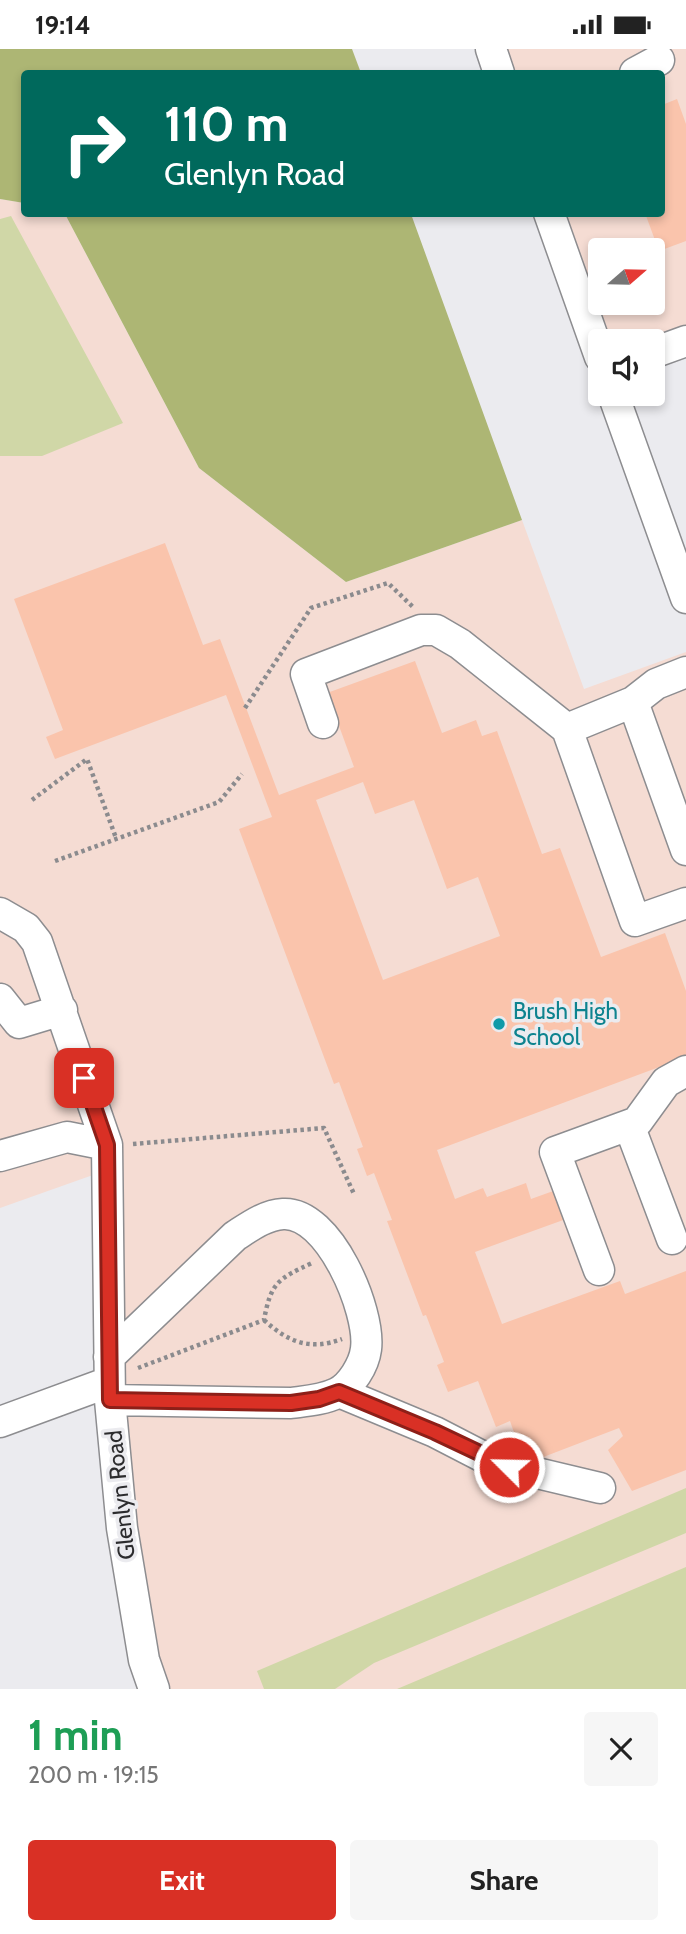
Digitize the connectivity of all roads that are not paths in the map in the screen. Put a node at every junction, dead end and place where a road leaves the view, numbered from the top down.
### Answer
1 (491, 49) edge
2 (498, 70) edge
3 (550, 217) edge
4 (590, 329) edge
5 (686, 341) edge
6 (665, 349) edge
7 (617, 406) edge
8 (686, 599) edge
9 (686, 672) edge
10 (633, 702) junction
11 (323, 723) dead end
12 (567, 729) junction
13 (686, 849) edge
14 (686, 903) edge
15 (0, 913) edge
16 (0, 999) edge
17 (62, 1010) junction
18 (686, 1071) edge
19 (629, 1125) junction
20 (107, 1145) junction
21 (0, 1156) edge
22 (672, 1239) dead end
23 (599, 1270) dead end
24 (109, 1380) junction
25 (339, 1392) junction
26 (0, 1422) edge
27 (600, 1488) dead end
28 (154, 1689) edge

1 - 2 street
3 - 4 street
5 - 6 street
7 - 8 street
9 - 10 street
10 - 12 street
10 - 13 street
11 - 12 street
12 - 14 street
15 - 17 street, Glenlyn Road
16 - 17 street
17 - 20 street, Glenlyn Road
18 - 19 street
19 - 22 street
19 - 23 street
20 - 21 street
20 - 24 street, Glenlyn Road
24 - 25 street
24 - 25 street
24 - 26 street
24 - 28 street, Glenlyn Road
25 - 27 street

